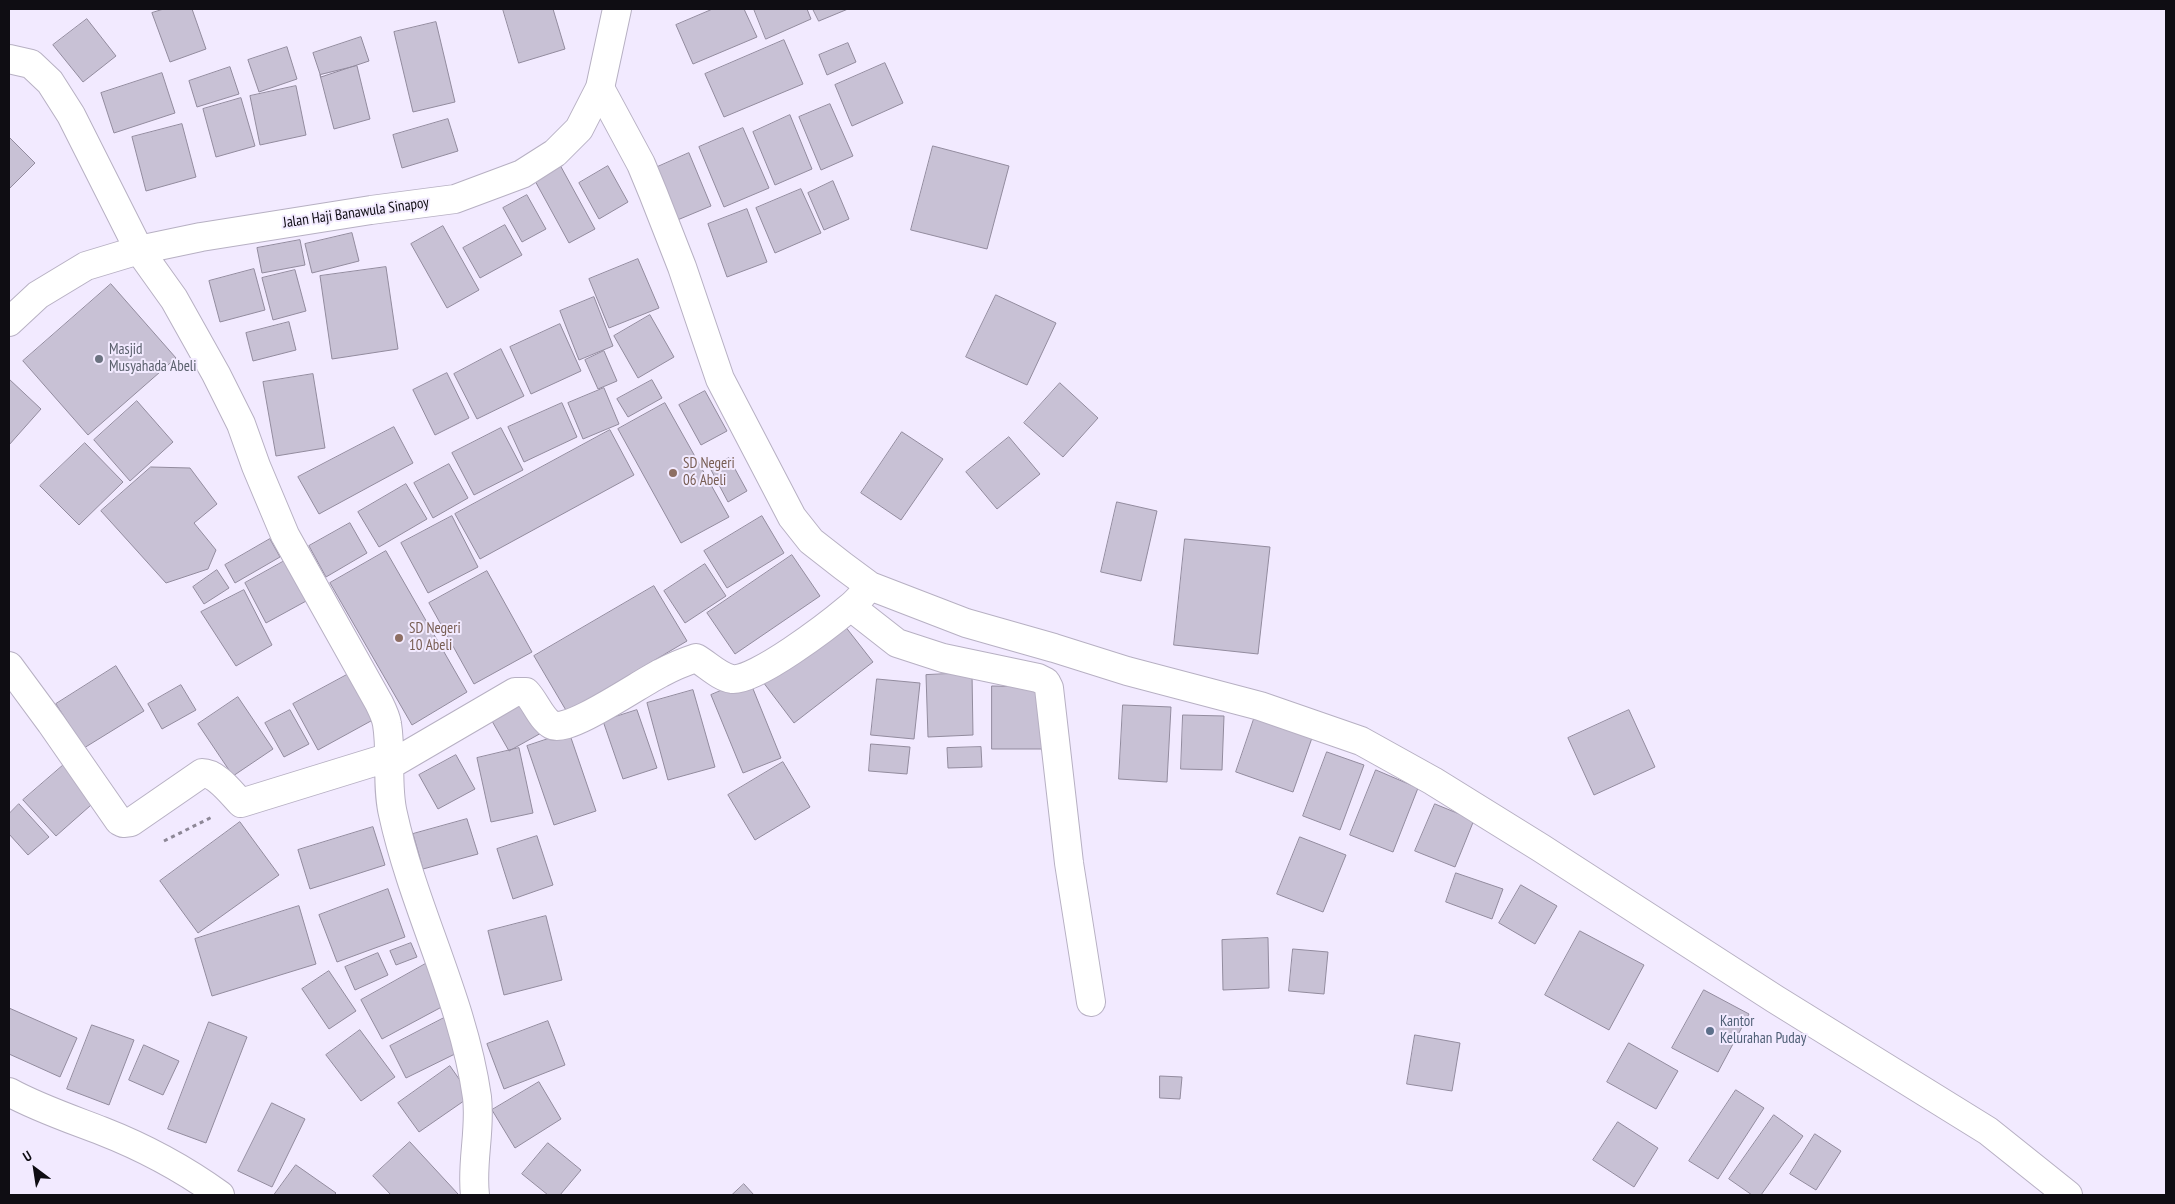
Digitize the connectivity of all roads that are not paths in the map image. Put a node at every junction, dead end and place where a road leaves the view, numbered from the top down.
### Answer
1 (617, 9) edge
2 (9, 59) edge
3 (600, 88) junction
4 (139, 250) junction
5 (9, 322) edge
6 (870, 586) junction
7 (851, 607) junction
8 (9, 666) edge
9 (390, 761) junction
10 (1091, 1002) dead end
11 (9, 1092) edge
12 (220, 1195) edge
13 (475, 1195) edge
14 (2068, 1195) edge

1 - 3 main road, Jalan Haji Banawula Sinapoy
2 - 4 main road
3 - 4 main road, Jalan Haji Banawula Sinapoy
3 - 6 main road
4 - 5 main road, Jalan Haji Banawula Sinapoy
4 - 9 main road
6 - 7 main road
6 - 14 main road
7 - 9 main road
7 - 10 main road
8 - 9 main road
9 - 13 main road
11 - 12 main road

